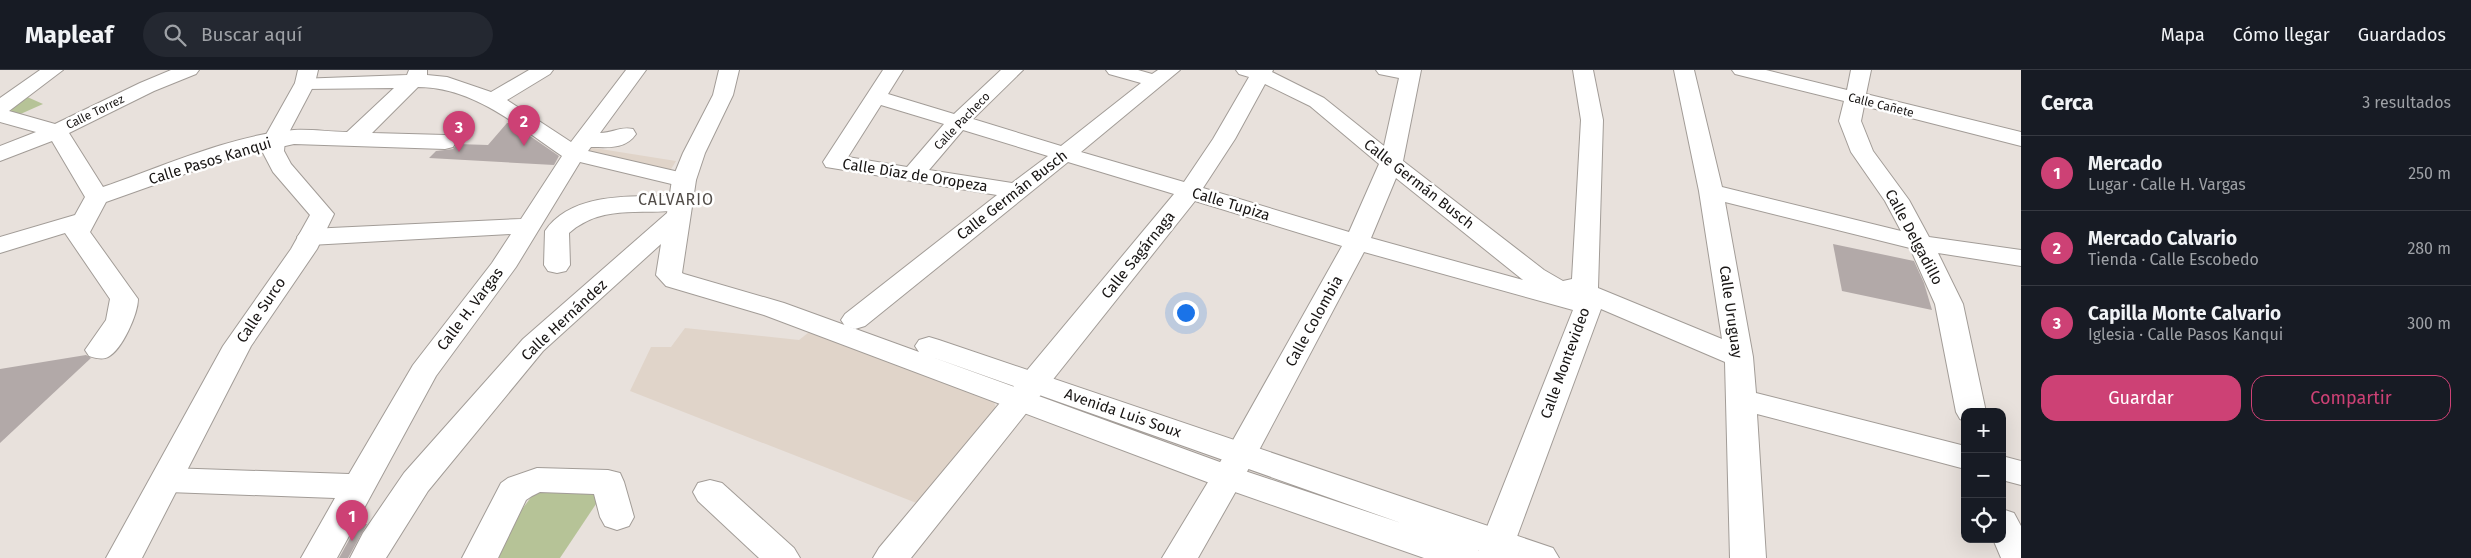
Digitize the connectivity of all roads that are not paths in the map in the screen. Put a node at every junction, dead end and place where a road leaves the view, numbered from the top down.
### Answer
1 (53, 70) edge
2 (189, 70) edge
3 (543, 70) edge
4 (729, 70) edge
5 (893, 70) edge
6 (1013, 70) edge
7 (1116, 70) edge
8 (1583, 70) edge
9 (1684, 70) edge
10 (1742, 70) edge
11 (1861, 70) edge
12 (1402, 71) edge
13 (1257, 72) edge
14 (639, 73) edge
15 (417, 75) edge
16 (1163, 76) edge
17 (307, 77) edge
18 (876, 97) junction
19 (1855, 98) junction
20 (493, 100) junction
21 (0, 108) edge
22 (0, 115) edge
23 (960, 121) junction
24 (57, 131) junction
25 (624, 134) dead end
26 (353, 138) junction
27 (2021, 139) edge
28 (274, 140) junction
29 (445, 142) dead end
30 (579, 147) junction
31 (0, 154) edge
32 (1064, 154) junction
33 (1391, 163) junction
34 (913, 174) junction
35 (1016, 191) junction
36 (1711, 191) junction
37 (1189, 192) junction
38 (97, 197) junction
39 (681, 200) junction
40 (83, 220) junction
41 (530, 226) junction
42 (310, 237) junction
43 (1357, 242) junction
44 (1920, 243) junction
45 (0, 245) edge
46 (2021, 258) edge
47 (557, 265) dead end
48 (701, 287) junction
49 (1586, 298) junction
50 (855, 320) junction
51 (99, 350) dead end
52 (1739, 357) junction
53 (1028, 391) junction
54 (1742, 400) junction
55 (1970, 408) edge
56 (1961, 457) edge
57 (1234, 465) junction
58 (2006, 469) edge
59 (2021, 473) edge
60 (168, 480) junction
61 (359, 487) junction
62 (710, 492) dead end
63 (617, 517) dead end
64 (2006, 530) edge
65 (1496, 550) edge
66 (124, 558) edge
67 (320, 558) edge
68 (368, 558) edge
69 (480, 558) edge
70 (782, 558) edge
71 (891, 558) edge
72 (1180, 558) edge
73 (1466, 558) edge
74 (1541, 558) edge
75 (1748, 558) edge
76 (2019, 558) edge

1 - 21 street
2 - 24 street, Calle Torrez
3 - 20 street
4 - 39 street, Calle Hernández
5 - 18 street, Calle Díaz de Oropeza
6 - 23 street, Calle Pacheco
7 - 16 street
8 - 49 street, Calle Montevideo
9 - 36 street, Calle Uruguay
10 - 19 street, Calle Cañete
11 - 19 street, Calle Delgadillo
12 - 33 street, Calle Colombia
13 - 33 street, Calle Germán Busch
13 - 37 street, Calle Sagárnaga
14 - 30 street, Calle H. Vargas
15 - 17 street
15 - 20 street
15 - 26 street
16 - 32 street, Calle Germán Busch
17 - 28 street
18 - 23 street, Calle Tupiza
18 - 34 street, Calle Díaz de Oropeza
19 - 27 street, Calle Cañete
19 - 44 street, Calle Delgadillo
20 - 30 street
22 - 24 street
23 - 32 street, Calle Tupiza
23 - 34 street, Calle Pacheco
24 - 31 street, Calle Torrez
24 - 38 street
25 - 30 street
26 - 28 street, Calle Pasos Kanqui
26 - 29 street, Calle Pasos Kanqui
28 - 38 street, Calle Pasos Kanqui
28 - 42 street, Calle Surco
30 - 39 street
30 - 41 street, Calle H. Vargas
32 - 35 street, Calle Germán Busch
32 - 37 street, Calle Tupiza
33 - 43 street, Calle Colombia
33 - 49 street, Calle Germán Busch
34 - 35 street, Calle Díaz de Oropeza
35 - 50 street, Calle Germán Busch
36 - 44 street
36 - 52 street, Calle Uruguay
37 - 43 street, Calle Tupiza
37 - 53 street, Calle Sagárnaga
38 - 40 street
39 - 47 street
39 - 48 street, Avenida Luis Soux
39 - 68 street, Calle Hernández
40 - 45 street
40 - 51 street
41 - 42 street
41 - 61 street, Calle H. Vargas
42 - 60 street, Calle Surco
43 - 49 street, Calle Tupiza
43 - 57 street, Calle Colombia
44 - 46 street
44 - 55 street, Calle Delgadillo
48 - 50 street, Avenida Luis Soux
48 - 53 street, Avenida Luis Soux
49 - 52 street
49 - 65 street, Calle Montevideo
50 - 53 street, Avenida Luis Soux
52 - 54 street, Calle Uruguay
53 - 57 street, Avenida Luis Soux
53 - 71 street, Calle Sagárnaga
54 - 56 street
54 - 75 street, Calle Uruguay
57 - 65 street, Avenida Luis Soux
57 - 72 street, Calle Colombia
57 - 73 street, Avenida Luis Soux
58 - 59 street
60 - 61 street
60 - 66 street, Calle Surco
61 - 67 street, Calle H. Vargas
62 - 70 street
63 - 69 street
64 - 76 street
65 - 74 street, Avenida Luis Soux

